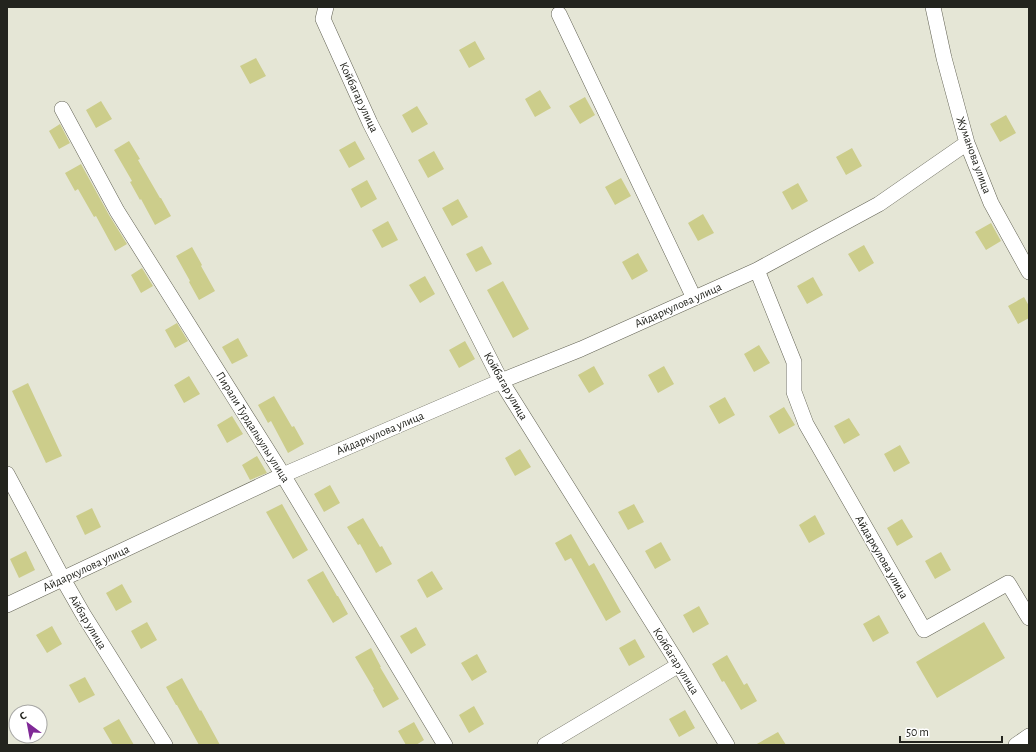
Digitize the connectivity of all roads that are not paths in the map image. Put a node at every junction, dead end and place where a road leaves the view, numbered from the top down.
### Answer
1 (326, 7) edge
2 (933, 7) edge
3 (559, 14) dead end
4 (62, 109) dead end
5 (967, 143) junction
6 (757, 270) junction
7 (1029, 272) edge
8 (694, 298) junction
9 (501, 382) junction
10 (7, 474) edge
11 (283, 475) junction
12 (63, 579) junction
13 (7, 605) edge
14 (1029, 618) edge
15 (679, 665) junction
16 (1029, 736) edge
17 (165, 745) edge
18 (445, 745) edge
19 (545, 745) edge
20 (727, 745) edge
21 (1016, 745) edge

1 - 9 street, Койбагар улица
2 - 5 street, Жуманова улица
3 - 8 street
4 - 11 street, Пирали Турдалыулы улица
5 - 6 street, Айдаркулова улица
5 - 7 street, Жуманова улица
6 - 8 street, Айдаркулова улица
6 - 14 street, Айдаркулова улица
8 - 9 street, Айдаркулова улица
9 - 11 street, Айдаркулова улица
9 - 15 street, Койбагар улица
10 - 12 street, Айбар улица
11 - 12 street, Айдаркулова улица
11 - 18 street, Пирали Турдалыулы улица
12 - 13 street, Айдаркулова улица
12 - 17 street, Айбар улица
15 - 19 street
15 - 20 street, Койбагар улица
16 - 21 street

